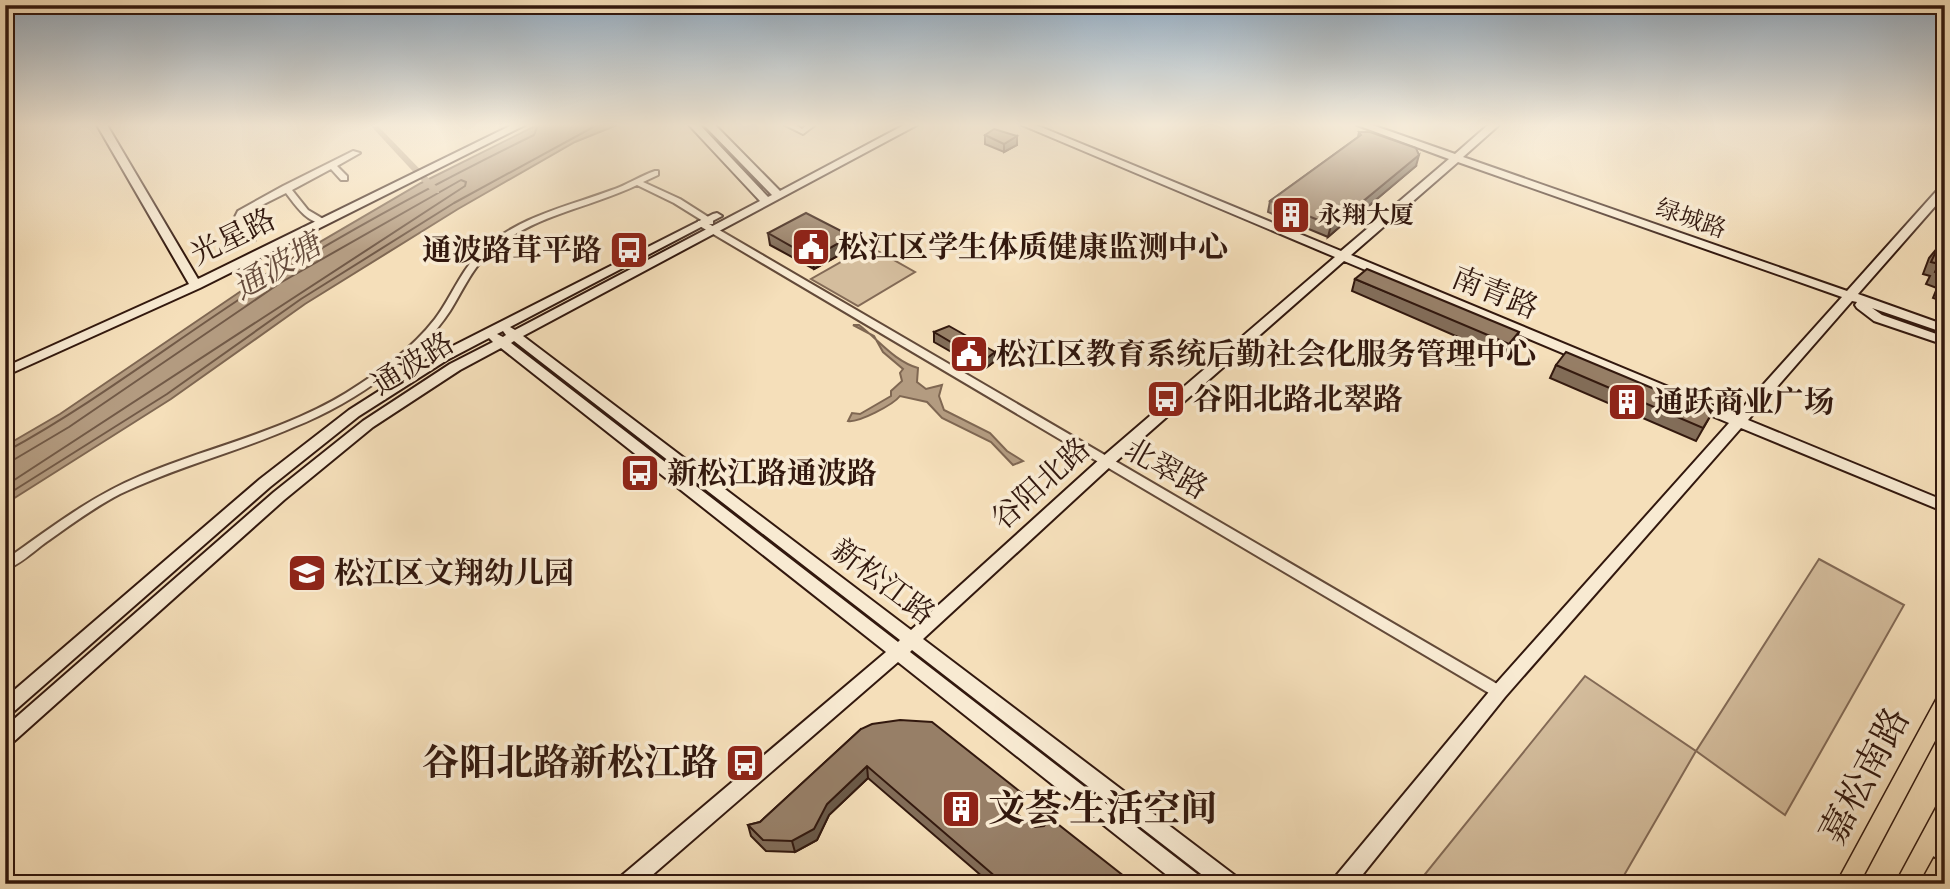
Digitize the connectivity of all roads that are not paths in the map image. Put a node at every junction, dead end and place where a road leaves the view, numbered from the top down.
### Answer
1 (126, 166) edge
2 (332, 166) edge
3 (333, 166) edge
4 (435, 166) edge
5 (733, 166) edge
6 (750, 166) edge
7 (821, 166) edge
8 (827, 166) edge
9 (1125, 166) edge
10 (1445, 166) edge
11 (1479, 166) edge
12 (655, 173) dead end
13 (344, 178) dead end
14 (636, 182) junction
15 (286, 188) junction
16 (1945, 188) edge
17 (775, 192) junction
18 (763, 198) junction
19 (241, 222) dead end
20 (322, 222) junction
21 (709, 225) junction
22 (1340, 258) junction
23 (196, 285) junction
24 (1848, 296) junction
25 (495, 329) junction
26 (1945, 329) edge
27 (508, 338) junction
28 (1945, 341) edge
29 (5, 372) edge
30 (1740, 421) junction
31 (1106, 462) junction
32 (1945, 507) edge
33 (5, 566) edge
34 (912, 639) junction
35 (896, 653) junction
36 (1499, 692) junction
37 (1945, 702) edge
38 (5, 709) edge
39 (5, 738) edge
40 (1945, 813) edge
41 (1938, 849) edge
42 (628, 884) edge
43 (1194, 884) edge
44 (1230, 884) edge
45 (1342, 884) edge
46 (1847, 884) edge
47 (1906, 884) edge

1 - 23 main road
2 - 15 street
3 - 13 street
4 - 20 main road, 光星路
5 - 18 main road
6 - 17 main road
7 - 17 main road, 通波路
8 - 17 main road, 通波路
9 - 22 main road, 南青路
10 - 22 main road, 谷阳北路
11 - 24 main road, 绿城路
12 - 14 street
14 - 21 street, 北翠路
14 - 33 street
15 - 19 street
15 - 20 street
16 - 24 main road
17 - 18 main road, 通波路
18 - 21 main road, 通波路
20 - 23 main road, 光星路
21 - 25 main road, 通波路
21 - 27 main road, 通波路
21 - 31 street, 北翠路
22 - 30 main road, 南青路
22 - 31 main road, 谷阳北路
23 - 29 main road, 光星路
24 - 26 main road, 绿城路
24 - 28 main road, 绿城路
24 - 30 main road
25 - 27 main road, 新松江路
25 - 38 main road, 通波路
27 - 34 main road, 新松江路
27 - 35 main road, 新松江路
27 - 39 main road, 通波路
30 - 32 main road, 南青路
30 - 36 main road
31 - 34 main road, 谷阳北路
31 - 36 street, 北翠路
34 - 35 main road, 谷阳北路
34 - 44 main road, 新松江路
35 - 42 main road, 谷阳北路
35 - 43 main road, 新松江路
36 - 45 main road
37 - 46 main road, 嘉松南路
40 - 41 main road
41 - 47 main road

